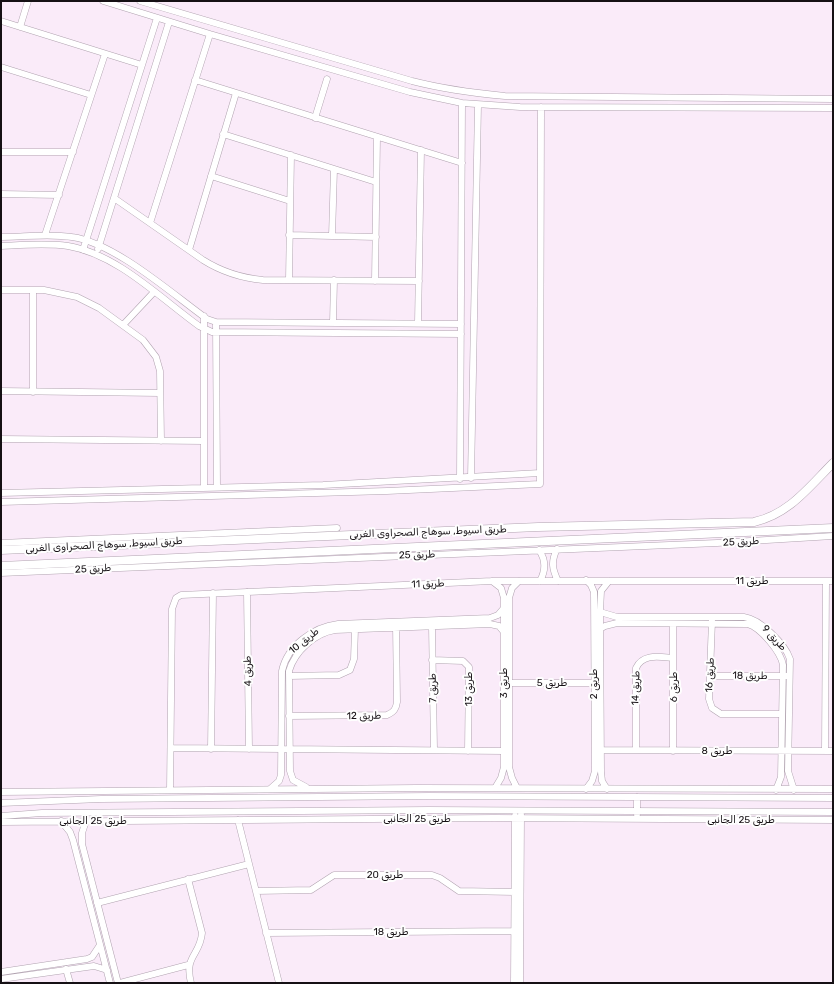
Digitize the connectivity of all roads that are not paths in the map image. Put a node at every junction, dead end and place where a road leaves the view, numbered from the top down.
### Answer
1 (28, 1) edge
2 (103, 1) edge
3 (140, 1) edge
4 (157, 18) junction
5 (1, 21) edge
6 (169, 22) junction
7 (20, 27) junction
8 (210, 34) junction
9 (105, 54) junction
10 (142, 66) junction
11 (1, 67) edge
12 (327, 79) dead end
13 (195, 80) junction
14 (236, 93) junction
15 (91, 95) junction
16 (833, 99) edge
17 (462, 103) junction
18 (478, 105) junction
19 (542, 107) junction
20 (833, 108) edge
21 (315, 118) junction
22 (224, 134) junction
23 (377, 137) junction
24 (421, 150) junction
25 (1, 152) edge
26 (73, 152) junction
27 (290, 155) junction
28 (462, 163) junction
29 (334, 169) junction
30 (211, 176) junction
31 (376, 182) junction
32 (1, 194) edge
33 (59, 195) junction
34 (114, 198) junction
35 (290, 201) junction
36 (150, 223) junction
37 (45, 235) junction
38 (289, 235) junction
39 (332, 236) junction
40 (1, 237) edge
41 (376, 237) junction
42 (86, 240) junction
43 (99, 245) junction
44 (1, 246) edge
45 (83, 250) junction
46 (188, 250) junction
47 (96, 254) junction
48 (289, 280) junction
49 (334, 280) junction
50 (375, 281) junction
51 (418, 281) junction
52 (1, 290) edge
53 (33, 290) junction
54 (154, 292) junction
55 (204, 316) junction
56 (216, 322) junction
57 (333, 323) junction
58 (418, 324) junction
59 (461, 324) junction
60 (123, 326) junction
61 (204, 329) junction
62 (216, 332) junction
63 (461, 334) junction
64 (1, 391) edge
65 (33, 392) junction
66 (160, 393) junction
67 (1, 439) edge
68 (161, 441) junction
69 (204, 441) junction
70 (833, 463) edge
71 (540, 473) junction
72 (471, 478) junction
73 (460, 479) junction
74 (218, 487) junction
75 (204, 488) junction
76 (1, 492) edge
77 (1, 502) edge
78 (833, 528) edge
79 (338, 531) junction
80 (833, 536) edge
81 (1, 543) edge
82 (558, 549) junction
83 (1, 550) edge
84 (539, 550) junction
85 (1, 566) edge
86 (1, 573) edge
87 (540, 580) junction
88 (558, 580) junction
89 (586, 580) junction
90 (609, 580) junction
91 (492, 581) junction
92 (519, 581) junction
93 (830, 582) edge
94 (247, 592) junction
95 (213, 593) junction
96 (504, 608) junction
97 (600, 612) junction
98 (826, 618) junction
99 (833, 618) edge
100 (712, 621) junction
101 (396, 624) junction
102 (673, 624) junction
103 (432, 626) junction
104 (328, 628) junction
105 (355, 629) junction
106 (600, 629) junction
107 (504, 632) junction
108 (674, 658) junction
109 (432, 660) junction
110 (282, 671) junction
111 (289, 674) junction
112 (710, 676) junction
113 (783, 676) junction
114 (791, 676) junction
115 (507, 683) junction
116 (597, 683) junction
117 (782, 714) junction
118 (825, 715) junction
119 (833, 715) edge
120 (289, 716) junction
121 (171, 748) junction
122 (211, 749) junction
123 (249, 749) junction
124 (282, 749) junction
125 (290, 749) junction
126 (434, 750) junction
127 (601, 750) junction
128 (636, 750) junction
129 (674, 750) junction
130 (468, 751) junction
131 (504, 751) junction
132 (785, 751) junction
133 (824, 751) junction
134 (833, 751) edge
135 (495, 788) junction
136 (517, 788) junction
137 (559, 788) junction
138 (211, 789) junction
139 (270, 789) junction
140 (311, 789) junction
141 (586, 789) junction
142 (607, 789) junction
143 (833, 789) edge
144 (170, 790) junction
145 (776, 790) junction
146 (794, 790) junction
147 (33, 791) junction
148 (1, 792) edge
149 (429, 796) junction
150 (558, 796) junction
151 (637, 797) junction
152 (833, 798) edge
153 (212, 799) junction
154 (42, 800) junction
155 (33, 801) junction
156 (1, 803) edge
157 (354, 810) junction
158 (429, 810) junction
159 (518, 810) junction
160 (637, 811) junction
161 (194, 812) junction
162 (775, 812) junction
163 (833, 812) edge
164 (42, 813) junction
165 (1, 816) edge
166 (518, 818) junction
167 (354, 819) junction
168 (637, 819) junction
169 (194, 820) junction
170 (238, 820) junction
171 (775, 820) junction
172 (833, 820) edge
173 (61, 821) junction
174 (86, 821) junction
175 (1, 822) edge
176 (249, 864) junction
177 (188, 879) junction
178 (256, 891) junction
179 (515, 892) junction
180 (97, 903) junction
181 (515, 931) junction
182 (266, 933) junction
183 (100, 945) junction
184 (517, 959) junction
185 (188, 965) junction
186 (66, 970) junction
187 (107, 970) junction
188 (1, 972) edge
189 (1, 979) edge
190 (70, 983) edge
191 (110, 983) edge
192 (119, 983) edge
193 (191, 983) edge
194 (279, 983) edge
195 (514, 983) edge
196 (520, 983) edge

1 - 7 street
2 - 4 street
3 - 16 street
4 - 6 street
4 - 10 street
5 - 7 street
6 - 8 street
6 - 34 street
7 - 9 street
8 - 13 street
8 - 17 street
9 - 10 street
9 - 15 street
10 - 42 street
11 - 15 street
12 - 21 street
13 - 14 street
13 - 36 street
14 - 21 street
14 - 22 street
15 - 26 street
17 - 18 street
17 - 28 street
18 - 19 street
18 - 72 street
19 - 20 street
19 - 71 street
21 - 23 street
22 - 27 street
22 - 30 street
23 - 24 street
23 - 31 street
24 - 28 street
24 - 51 street
25 - 26 street
26 - 33 street
27 - 29 street
27 - 35 street
28 - 59 street
29 - 31 street
29 - 39 street
30 - 35 street
30 - 46 street
31 - 41 street
32 - 33 street
33 - 37 street
34 - 36 street
34 - 43 street
35 - 38 street
36 - 46 street
37 - 40 street
37 - 42 street
38 - 39 street
38 - 48 street
39 - 41 street
41 - 50 street
42 - 43 street
42 - 45 street
43 - 47 street
43 - 55 street
44 - 45 street
45 - 47 street
46 - 48 street
47 - 54 street
48 - 49 street
49 - 50 street
49 - 57 street
50 - 51 street
51 - 58 street
52 - 53 street
53 - 60 street
53 - 65 street
54 - 60 street
54 - 61 street
55 - 56 street
55 - 61 street
56 - 57 street
56 - 62 street
57 - 58 street
58 - 59 street
59 - 63 street
60 - 66 street
61 - 62 street
61 - 69 street
62 - 63 street
62 - 74 street
63 - 73 street
64 - 65 street
65 - 66 street
66 - 68 street
67 - 68 street
68 - 69 street
69 - 75 street
70 - 79 main road, طريق اسيوط, سوهاج الصحراوى الغربى
71 - 72 street
71 - 77 street
72 - 73 street
73 - 74 street
74 - 75 street
75 - 76 street
78 - 85 main road, طريق اسيوط, سوهاج الصحراوى الغربى
79 - 81 street
79 - 83 main road, طريق اسيوط, سوهاج الصحراوى الغربى
80 - 82 street, طريق 25
82 - 84 street, طريق 25
82 - 88 street
84 - 86 street, طريق 25
84 - 87 street
87 - 88 street, طريق 11
87 - 92 street, طريق 11
88 - 89 street, طريق 11
89 - 90 street, طريق 11
89 - 116 street, طريق 2
90 - 93 street, طريق 11
90 - 97 street, طريق 2
91 - 92 street, طريق 11
91 - 94 street, طريق 11
91 - 96 street, طريق 3
92 - 115 street, طريق 3
93 - 98 street
94 - 95 street, طريق 11
94 - 123 street, طريق 4
95 - 121 street, طريق 11
95 - 122 street
96 - 101 street, طريق 10
96 - 107 street, طريق 3
97 - 100 street, طريق 9
97 - 106 street, طريق 2
98 - 99 street
98 - 118 street
100 - 102 street, طريق 9
100 - 112 street, طريق 16
100 - 113 street, طريق 9
100 - 114 street, طريق 9
101 - 103 street, طريق 10
101 - 104 street, طريق 10
101 - 105 street, طريق 10
101 - 120 street, طريق 12
102 - 106 street, طريق 9
102 - 108 street, طريق 6
103 - 107 street, طريق 10
103 - 109 street, طريق 7
104 - 105 street, طريق 10
104 - 110 street, طريق 10
104 - 111 street, طريق 10
105 - 111 street
106 - 116 street, طريق 2
107 - 115 street, طريق 3
108 - 128 street, طريق 14
108 - 129 street, طريق 6
109 - 126 street, طريق 7
109 - 130 street, طريق 13
110 - 111 street
110 - 124 street, طريق 10
111 - 120 street, طريق 10
112 - 113 street, طريق 18
112 - 117 street, طريق 16
113 - 114 street, طريق 18
113 - 117 street, طريق 9
114 - 132 street, طريق 9
115 - 116 street, طريق 5
115 - 131 street, طريق 3
115 - 136 street, طريق 3
116 - 127 street, طريق 2
116 - 141 street, طريق 2
117 - 132 street, طريق 9
118 - 119 street
118 - 133 street
120 - 125 street, طريق 10
121 - 122 street
121 - 144 street, طريق 11
122 - 123 street
123 - 124 street
124 - 125 street
124 - 139 street, طريق 10
125 - 126 street
125 - 140 street, طريق 10
126 - 130 street
127 - 128 street, طريق 8
127 - 142 street, طريق 2
128 - 129 street, طريق 8
129 - 132 street, طريق 8
130 - 131 street
131 - 135 street, طريق 3
132 - 133 street, طريق 8
132 - 145 street, طريق 9
132 - 146 street, طريق 9
133 - 134 street, طريق 8
135 - 136 street
135 - 140 street
136 - 137 street
137 - 141 street
137 - 150 street
138 - 139 street
138 - 144 street
138 - 153 street
139 - 140 street
141 - 142 street
142 - 145 street
143 - 146 street
144 - 147 street
145 - 146 street
147 - 148 street
147 - 155 street
149 - 150 street
149 - 153 street
149 - 158 street
150 - 151 street
151 - 152 street
151 - 160 street
153 - 154 street
154 - 155 street
154 - 164 street
155 - 156 street
157 - 158 street
157 - 161 street
157 - 167 street
158 - 159 street
159 - 160 street
159 - 166 street
160 - 162 street
160 - 168 street
161 - 164 street
161 - 169 street
162 - 163 street
162 - 171 street
164 - 165 street
166 - 167 street, طريق 25 الجانبى
166 - 168 street, طريق 25 الجانبى
166 - 179 street
166 - 184 street
167 - 170 street, طريق 25 الجانبى
168 - 171 street, طريق 25 الجانبى
169 - 170 street, طريق 25 الجانبى
169 - 174 street, طريق 25 الجانبى
170 - 176 street
171 - 172 street, طريق 25 الجانبى
173 - 174 street, طريق 25 الجانبى
173 - 175 street, طريق 25 الجانبى
173 - 183 street
174 - 180 street
176 - 177 street
176 - 178 street
177 - 180 street
177 - 185 street
178 - 179 street, طريق 20
178 - 182 street
179 - 181 street
180 - 192 street
181 - 182 street, طريق 18
181 - 184 street
182 - 194 street
183 - 187 street
183 - 188 street
184 - 195 street
184 - 196 street
185 - 192 street
185 - 193 street
186 - 187 street
186 - 189 street
186 - 190 street
187 - 191 street

